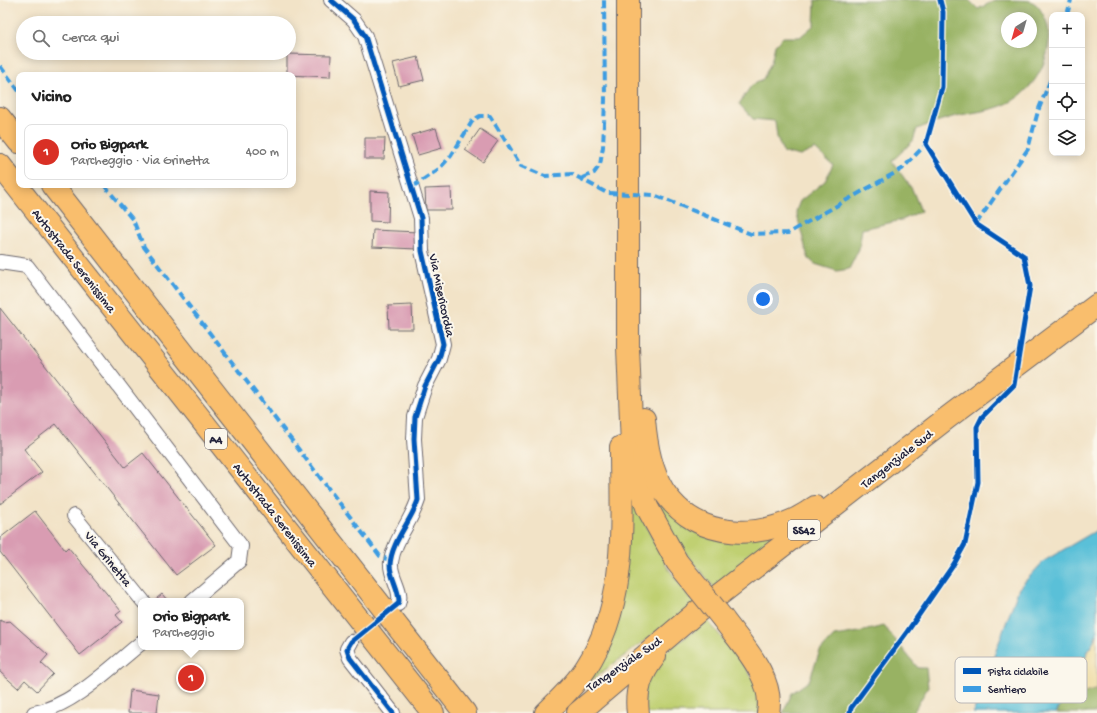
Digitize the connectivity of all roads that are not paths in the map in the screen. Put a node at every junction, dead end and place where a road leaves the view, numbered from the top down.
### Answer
1 (331, 0) edge
2 (619, 0) edge
3 (628, 0) edge
4 (629, 102) junction
5 (0, 118) edge
6 (16, 138) edge
7 (0, 165) edge
8 (16, 185) edge
9 (18, 188) edge
10 (54, 188) edge
11 (0, 262) edge
12 (1097, 305) edge
13 (628, 347) junction
14 (910, 447) junction
15 (74, 516) dead end
16 (141, 598) edge
17 (196, 598) edge
18 (398, 604) dead end
19 (697, 612) junction
20 (351, 642) dead end
21 (138, 645) edge
22 (34, 713) edge
23 (393, 713) edge
24 (433, 713) edge
25 (465, 713) edge
26 (546, 713) edge
27 (549, 713) edge
28 (578, 713) edge
29 (638, 713) edge
30 (768, 713) edge

1 - 18 street, Via Misericordia
2 - 4 highway
3 - 4 highway
4 - 13 highway
5 - 6 highway
7 - 8 highway, Autostrada Serenissima / A4
9 - 24 highway, Autostrada Serenissima / A4
10 - 25 highway, Autostrada Serenissima / A4
11 - 17 street
12 - 14 highway, Tangenziale Sud / SS42
13 - 14 highway
13 - 26 highway
13 - 30 highway, bridge
14 - 19 highway, Tangenziale Sud / SS42
15 - 16 street, Via Grinetta
19 - 27 highway, Tangenziale Sud / SS42
19 - 28 highway, Tangenziale Sud / SS42
19 - 29 highway
20 - 23 street
21 - 22 street

